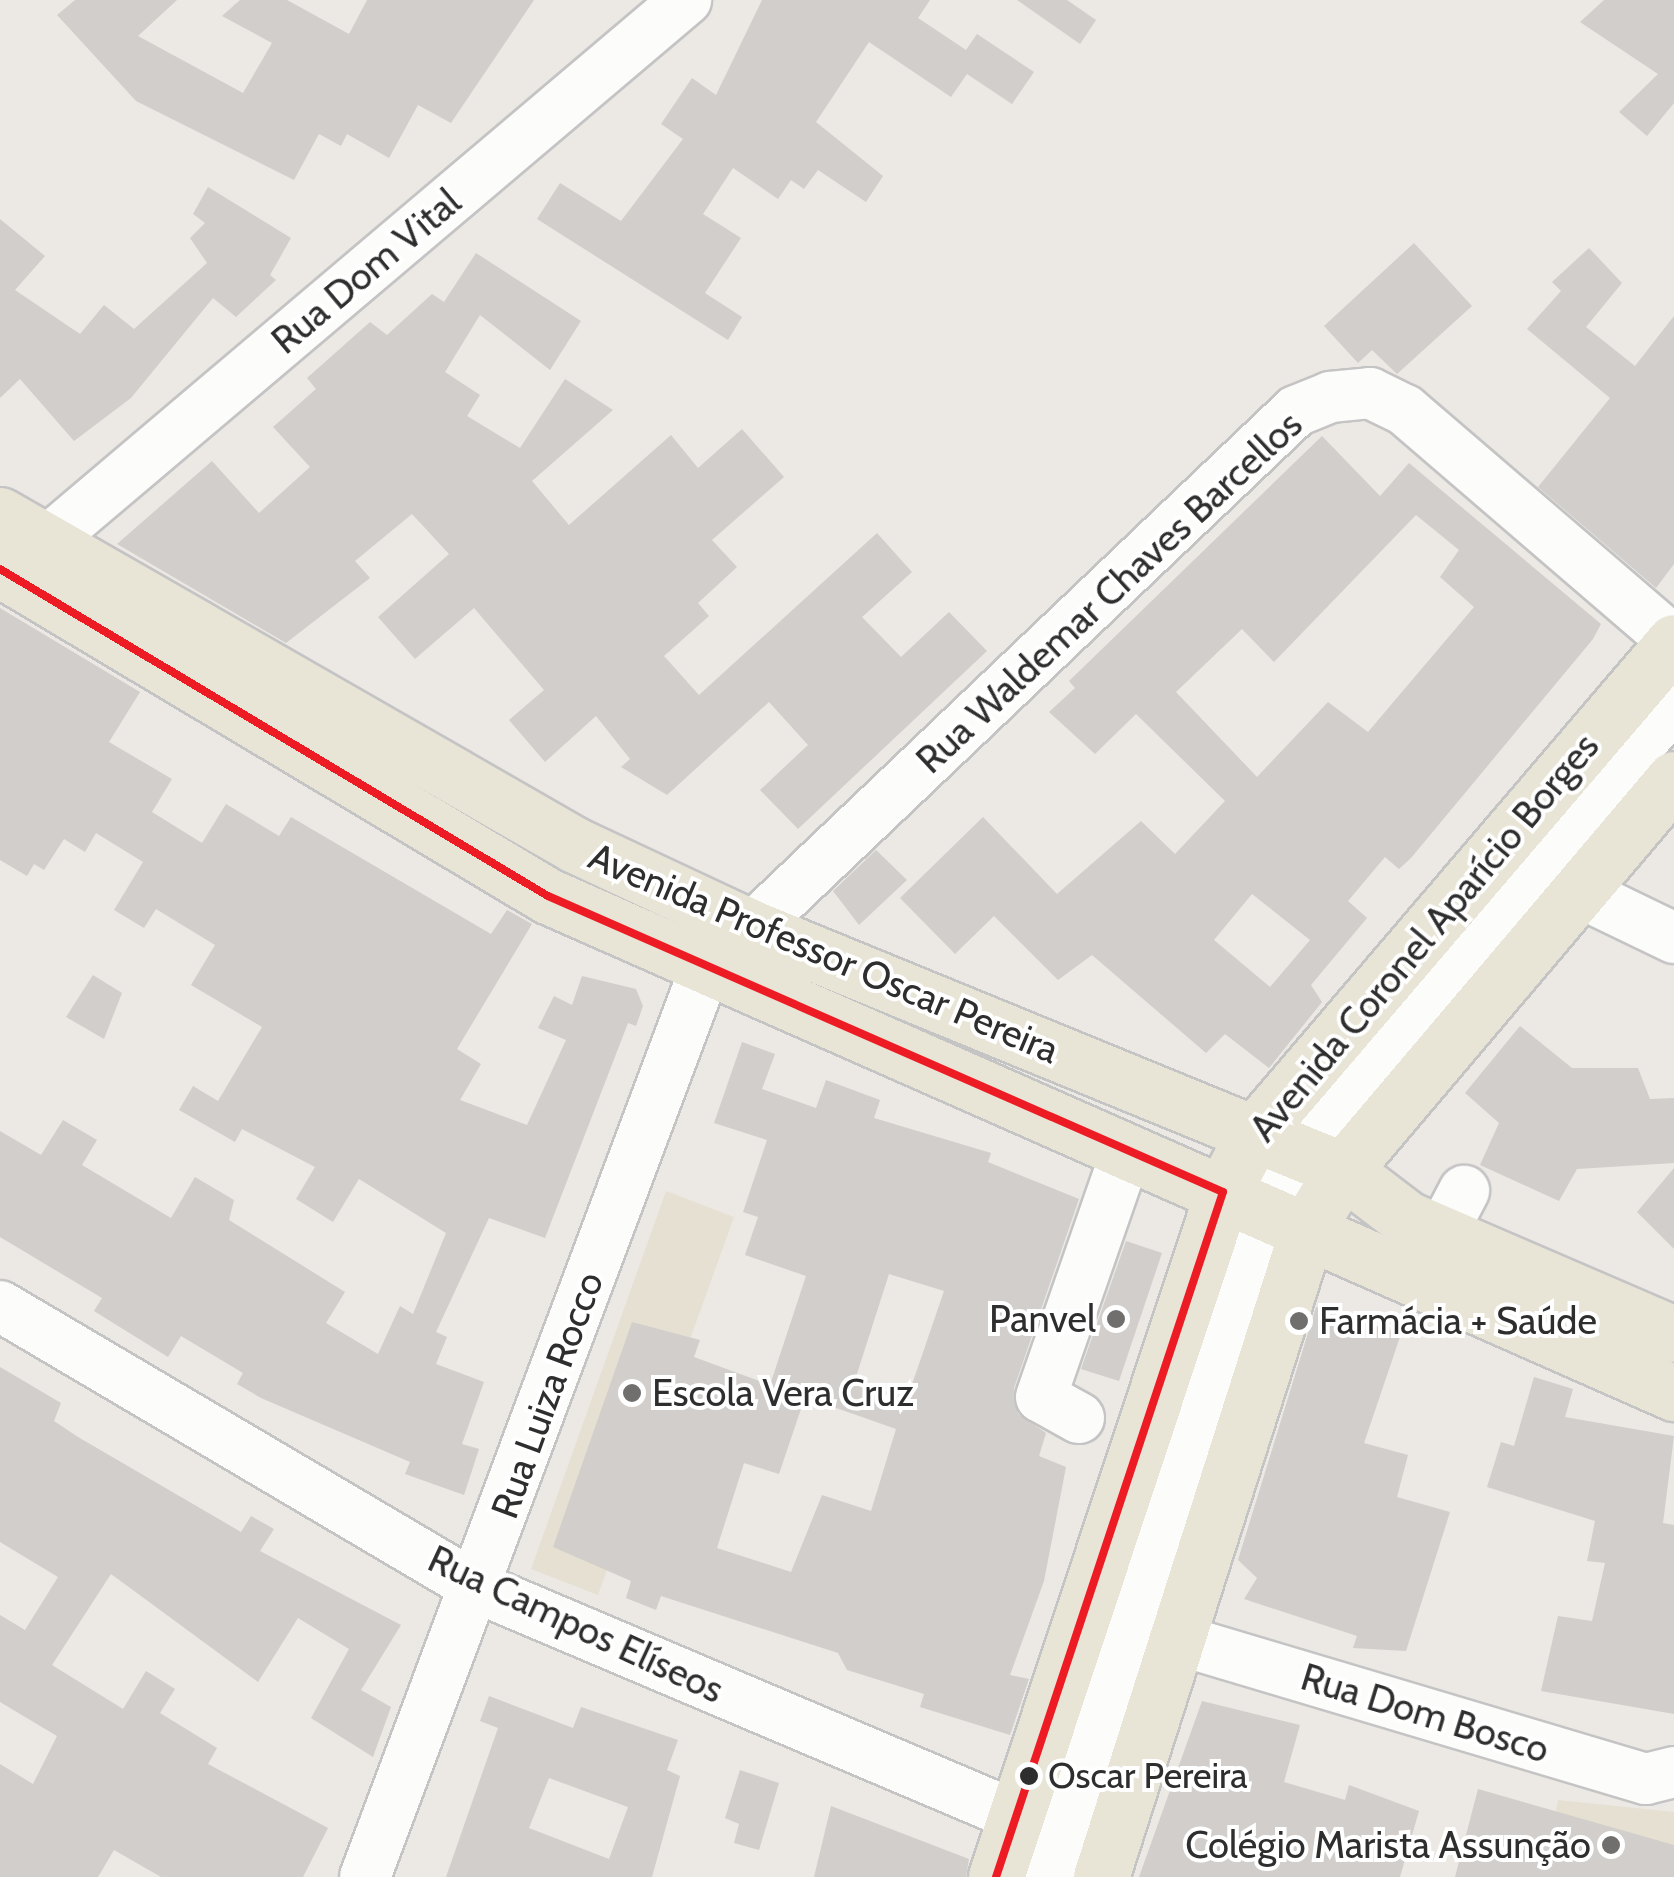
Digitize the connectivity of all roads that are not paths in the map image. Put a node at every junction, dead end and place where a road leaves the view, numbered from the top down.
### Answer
1 (681, 1) edge
2 (0, 515) edge
3 (23, 555) edge
4 (1674, 642) edge
5 (1674, 704) edge
6 (1674, 779) edge
7 (1579, 892) junction
8 (752, 928) junction
9 (1674, 938) edge
10 (706, 969) junction
11 (1128, 1150) junction
12 (1298, 1152) junction
13 (1266, 1208) junction
14 (0, 1306) edge
15 (1674, 1334) edge
16 (1674, 1394) edge
17 (1079, 1418) dead end
18 (476, 1587) junction
19 (1176, 1639) junction
20 (1674, 1772) edge
21 (1014, 1815) junction
22 (364, 1877) edge
23 (996, 1877) edge
24 (1050, 1877) edge
25 (1101, 1877) edge

1 - 3 street, Rua Dom Vital
2 - 3 main road, Avenida Professor Oscar Pereira
3 - 8 main road, Avenida Professor Oscar Pereira
3 - 10 main road, Avenida Professor Oscar Pereira
4 - 8 street, Rua Waldemar Chaves Barcellos
4 - 12 main road, Avenida Coronel Aparício Borges
5 - 12 street
6 - 7 main road, Avenida Coronel Aparício Borges
7 - 9 street
7 - 12 main road, Avenida Coronel Aparício Borges
8 - 12 main road, Avenida Professor Oscar Pereira
10 - 11 main road, Avenida Professor Oscar Pereira
10 - 18 street, Rua Luiza Rocco
11 - 13 main road, Avenida Professor Oscar Pereira
11 - 17 street
12 - 13 main road, Avenida Coronel Aparício Borges
12 - 13 main road, Avenida Coronel Aparício Borges
12 - 15 main road, Avenida Professor Oscar Pereira
13 - 16 main road, Avenida Professor Oscar Pereira
13 - 19 main road, Avenida Coronel Aparício Borges
13 - 21 main road, Avenida Coronel Aparício Borges
13 - 24 street
14 - 18 street, Rua Campos Elíseos
18 - 21 street, Rua Campos Elíseos
18 - 22 street, Rua Luiza Rocco
19 - 20 street, Rua Dom Bosco
19 - 25 main road, Avenida Coronel Aparício Borges
21 - 23 main road, Avenida Coronel Aparício Borges

